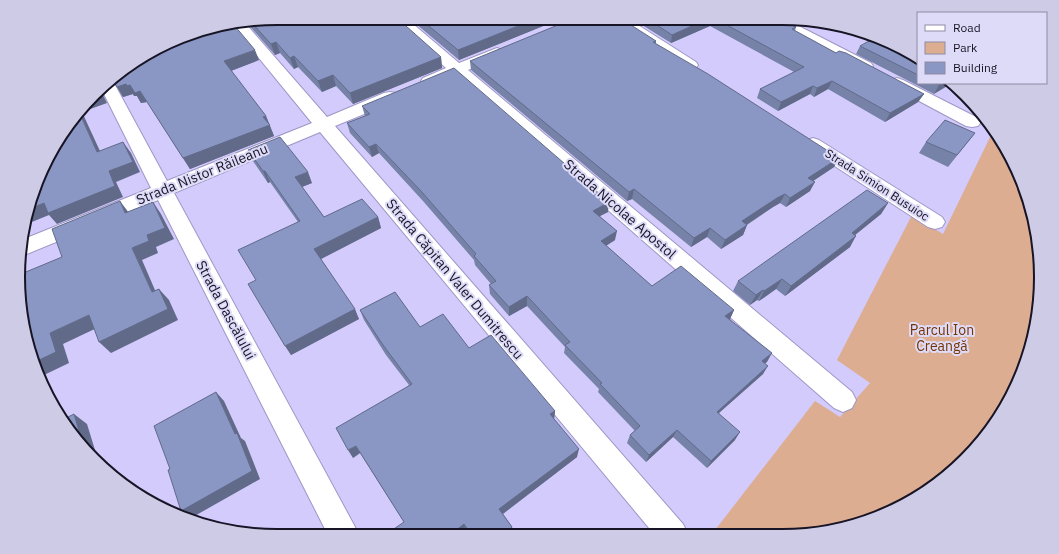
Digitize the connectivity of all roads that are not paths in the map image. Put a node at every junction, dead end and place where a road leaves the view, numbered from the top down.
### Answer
1 (405, 25) edge
2 (628, 25) edge
3 (789, 25) edge
4 (241, 28) edge
5 (513, 47) edge
6 (457, 70) junction
7 (703, 74) edge
8 (109, 89) edge
9 (972, 122) dead end
10 (324, 125) junction
11 (803, 137) edge
12 (163, 190) junction
13 (935, 222) dead end
14 (27, 246) edge
15 (843, 400) dead end
16 (341, 529) edge
17 (669, 529) edge

1 - 6 street, Strada Nicolae Apostol
2 - 7 street
3 - 9 street
4 - 10 street, Strada Căpitan Valer Dumitrescu
5 - 6 street, Strada Nistor Răileanu
6 - 10 street, Strada Nistor Răileanu
6 - 15 street, Strada Nicolae Apostol
8 - 12 street, Strada Dascălului
10 - 12 street, Strada Nistor Răileanu
10 - 17 street, Strada Căpitan Valer Dumitrescu
11 - 13 street, Strada Simion Busuioc
12 - 14 street, Strada Nistor Răileanu
12 - 16 street, Strada Dascălului

